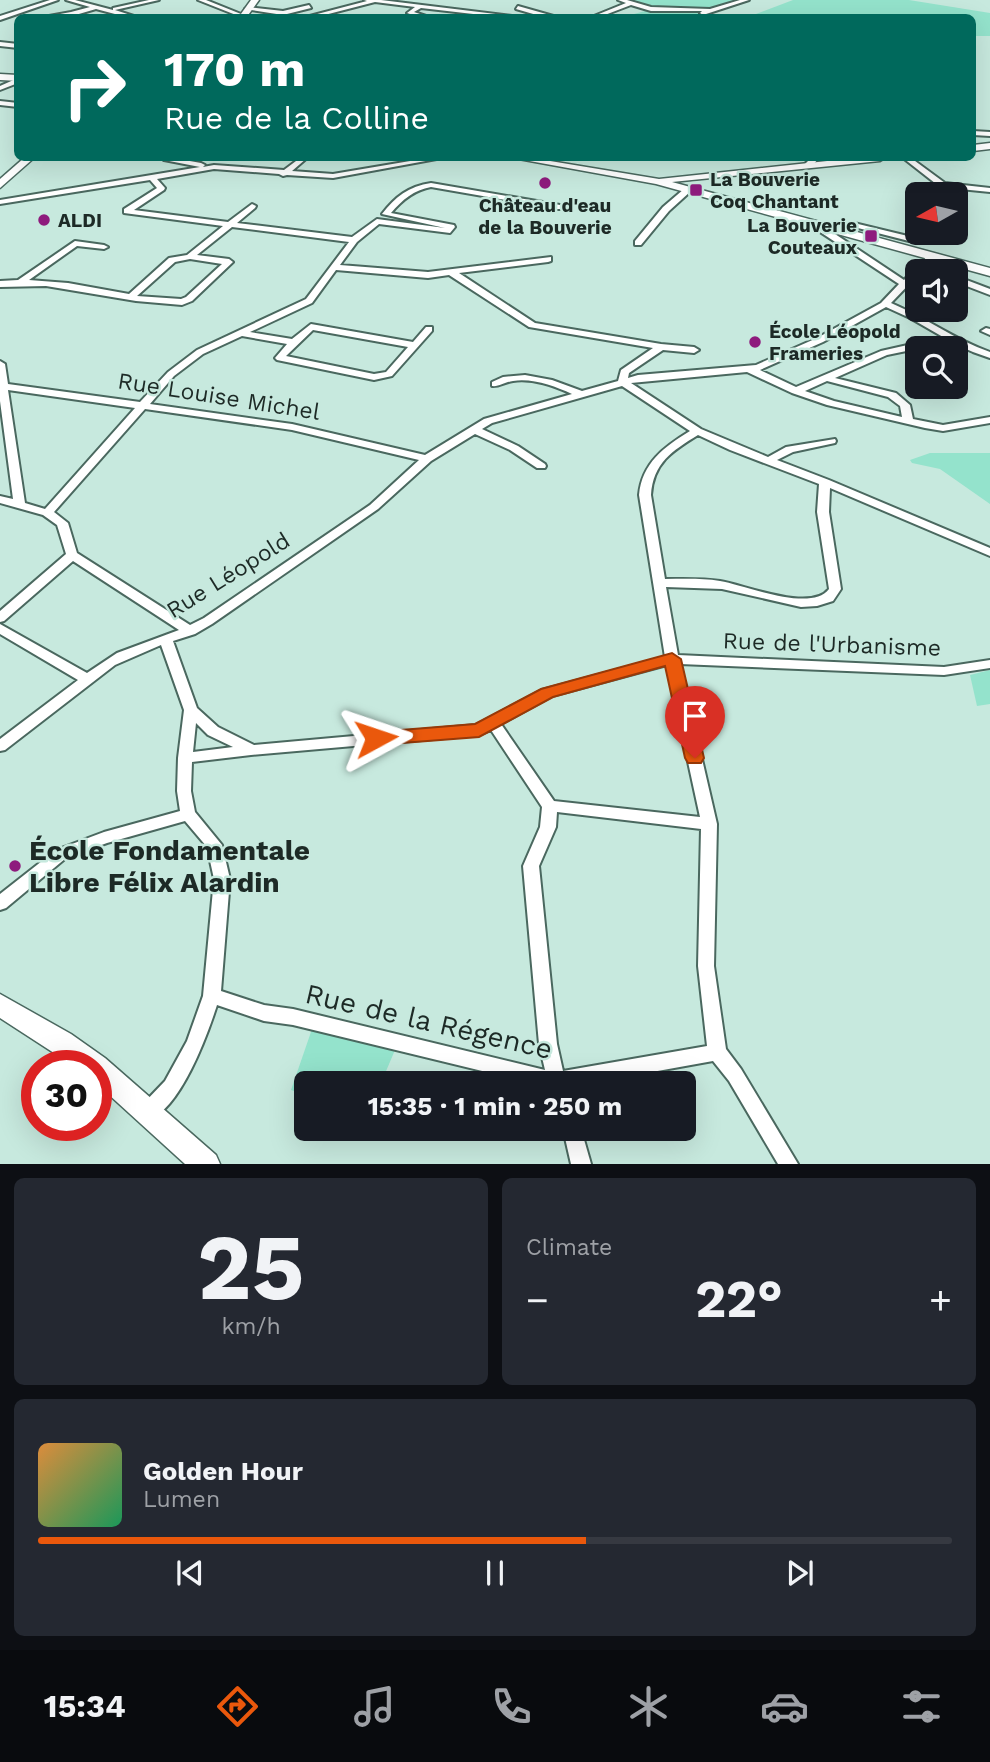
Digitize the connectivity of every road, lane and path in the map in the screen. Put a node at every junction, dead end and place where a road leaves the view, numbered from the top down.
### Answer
1 (55, 0) edge
2 (71, 0) edge
3 (156, 0) edge
4 (201, 0) edge
5 (255, 0) edge
6 (368, 0) edge
7 (621, 0) edge
8 (746, 0) edge
9 (378, 1) edge
10 (632, 5) junction
11 (96, 7) junction
12 (309, 7) dead end
13 (419, 7) junction
14 (644, 8) junction
15 (708, 10) junction
16 (113, 11) junction
17 (72, 14) edge
18 (106, 14) edge
19 (124, 14) edge
20 (244, 14) edge
21 (321, 14) edge
22 (414, 14) edge
23 (494, 14) joint
24 (540, 14) edge
25 (604, 14) edge
26 (626, 14) edge
27 (703, 14) edge
28 (0, 18) edge
29 (26, 161) edge
30 (181, 161) edge
31 (300, 161) edge
32 (422, 161) edge
33 (542, 161) edge
34 (811, 161) edge
35 (911, 161) edge
36 (214, 167) junction
37 (283, 174) junction
38 (152, 177) junction
39 (656, 181) junction
40 (939, 182) edge
41 (0, 185) edge
42 (968, 188) edge
43 (990, 190) edge
44 (687, 191) junction
45 (0, 202) edge
46 (252, 206) dead end
47 (557, 207) dead end
48 (386, 214) junction
49 (377, 221) junction
50 (228, 224) junction
51 (814, 225) junction
52 (354, 240) junction
53 (638, 243) dead end
54 (104, 247) dead end
55 (915, 251) junction
56 (932, 256) junction
57 (190, 257) junction
58 (548, 259) dead end
59 (916, 259) edge
60 (928, 259) edge
61 (333, 267) junction
62 (990, 272) edge
63 (452, 273) junction
64 (22, 281) junction
65 (0, 284) edge
66 (905, 284) joint
67 (968, 284) edge
68 (990, 292) edge
69 (132, 296) junction
70 (886, 304) junction
71 (429, 329) dead end
72 (240, 333) junction
73 (946, 336) edge
74 (294, 342) junction
75 (415, 345) junction
76 (661, 347) junction
77 (694, 349) dead end
78 (905, 349) edge
79 (968, 349) edge
80 (990, 355) edge
81 (0, 363) edge
82 (751, 370) junction
83 (825, 378) junction
84 (623, 382) junction
85 (495, 384) dead end
86 (3, 386) junction
87 (796, 391) junction
88 (579, 393) junction
89 (145, 405) junction
90 (908, 420) junction
91 (990, 420) edge
92 (473, 429) junction
93 (697, 431) junction
94 (831, 441) dead end
95 (426, 458) junction
96 (770, 460) junction
97 (541, 467) dead end
98 (825, 482) junction
99 (0, 499) edge
100 (866, 499) joint
101 (19, 503) junction
102 (47, 513) junction
103 (990, 552) edge
104 (72, 555) junction
105 (661, 583) junction
106 (0, 618) edge
107 (0, 628) edge
108 (190, 631) junction
109 (166, 640) junction
110 (672, 659) junction
111 (990, 664) edge
112 (87, 680) junction
113 (191, 710) junction
114 (494, 724) junction
115 (0, 746) edge
116 (252, 750) junction
117 (184, 758) junction
118 (550, 806) junction
119 (188, 814) junction
120 (709, 824) junction
121 (0, 903) edge
122 (212, 996) junction
123 (0, 1005) edge
124 (73, 1050) edge
125 (717, 1052) junction
126 (512, 1071) edge
127 (554, 1071) edge
128 (616, 1071) edge
129 (112, 1080) edge
130 (149, 1111) junction
131 (575, 1141) edge
132 (206, 1164) edge
133 (581, 1164) edge
134 (789, 1164) edge

1 - 28 street
2 - 11 street
3 - 16 street
4 - 20 street
5 - 20 main road
6 - 9 street
7 - 10 street
8 - 15 street
9 - 13 street
9 - 21 street
10 - 14 street
10 - 25 street
11 - 16 street
11 - 17 street
12 - 20 street
13 - 22 street
13 - 23 street
14 - 15 street
14 - 26 street
15 - 27 street
16 - 18 street
16 - 19 street
23 - 24 street
29 - 41 main road
30 - 36 street
31 - 37 street
32 - 37 street
33 - 39 main road
34 - 39 main road
35 - 40 street
36 - 37 street
36 - 38 street
38 - 45 street
38 - 50 street
39 - 44 main road
42 - 43 street
44 - 51 main road
44 - 53 street
46 - 50 street
47 - 48 street
48 - 49 street
48 - 49 street
49 - 52 street
50 - 52 street
50 - 57 street
51 - 55 main road
51 - 66 street
52 - 61 street
54 - 64 street
55 - 56 main road
55 - 59 street
56 - 60 street, Rue Léopold
56 - 62 main road
57 - 69 street
57 - 69 street
58 - 63 street
61 - 63 street
61 - 72 street
63 - 76 street
64 - 65 street
64 - 69 street
66 - 70 street, Rue Léopold
67 - 68 street
70 - 73 street
70 - 82 street, Rue Léopold
71 - 75 street
72 - 74 street
72 - 89 street
74 - 75 street
74 - 75 street
76 - 77 street
76 - 84 street
78 - 83 street
79 - 80 street
81 - 86 street
82 - 84 street, Rue Léopold
82 - 87 street
83 - 87 street
83 - 90 street
84 - 88 street, Rue Léopold
84 - 93 street
85 - 88 street
86 - 89 street, Rue Louise Michel
86 - 101 street
87 - 90 street
88 - 92 street, Rue Léopold
89 - 95 street, Rue Louise Michel
89 - 102 street
90 - 91 street
92 - 95 street, Rue Léopold
92 - 97 street
93 - 96 street
93 - 105 street
94 - 96 street
95 - 108 street, Rue Léopold
96 - 98 street
98 - 100 street
98 - 105 street
99 - 101 street
100 - 103 street
101 - 102 street
102 - 104 street
104 - 106 street
104 - 108 street
105 - 110 street
107 - 112 street
108 - 109 street, Rue Léopold
109 - 112 street, Rue Léopold
109 - 113 street
110 - 111 street, Rue de l'Urbanisme
110 - 114 street, Rue de l'Urbanisme
110 - 120 street
112 - 115 street, Rue Léopold
113 - 116 street
113 - 117 street
114 - 116 street, Rue de l'Urbanisme
114 - 118 street
116 - 117 street, Rue de l'Urbanisme
117 - 119 street
118 - 120 street
118 - 127 street
119 - 121 street
119 - 122 street
120 - 125 street
122 - 126 street, Rue de la Régence
122 - 130 street
123 - 124 main road
125 - 128 street, Rue de la Régence
125 - 134 street
129 - 130 main road
130 - 132 main road
131 - 133 street

